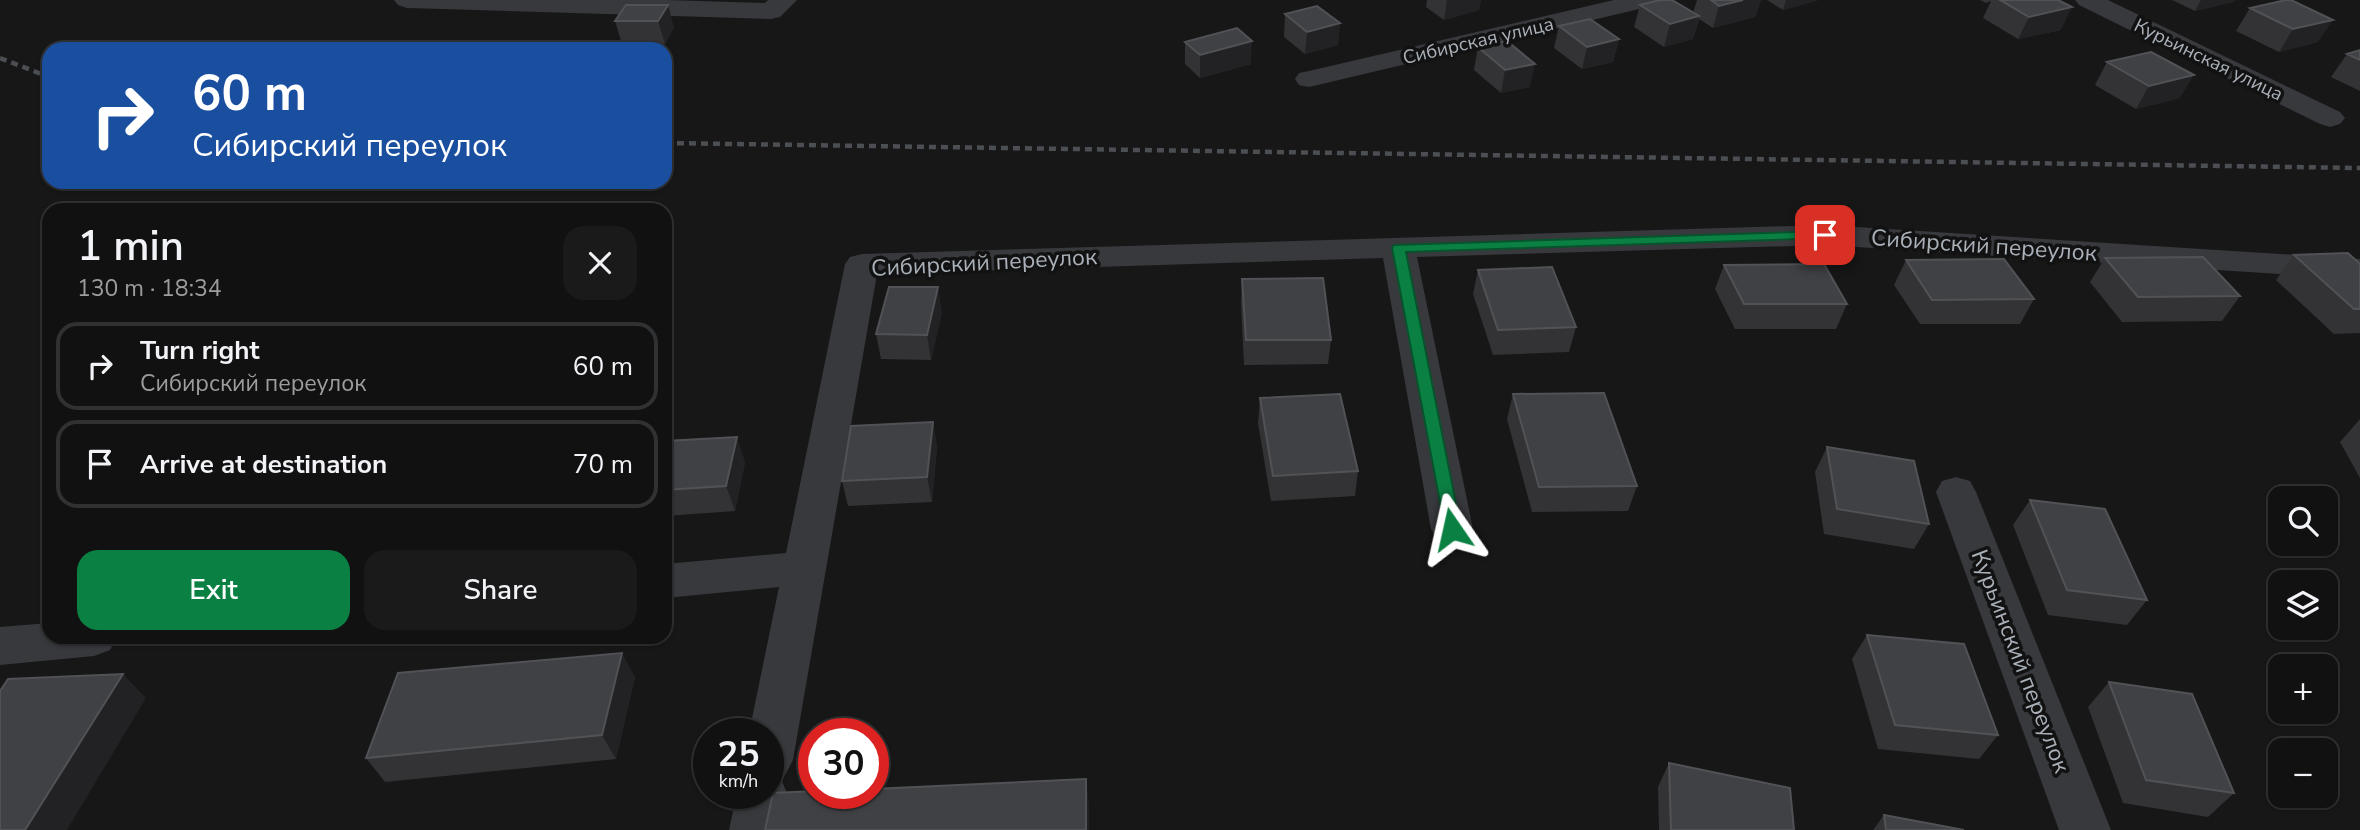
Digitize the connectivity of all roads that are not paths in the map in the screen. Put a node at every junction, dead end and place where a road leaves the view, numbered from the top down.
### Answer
1 (407, 0) edge
2 (784, 0) edge
3 (1647, 0) edge
4 (2088, 0) edge
5 (1309, 79) dead end
6 (2330, 118) dead end
7 (1398, 248) junction
8 (2360, 269) edge
9 (1956, 492) dead end
10 (1452, 529) dead end
11 (805, 568) junction
12 (672, 580) edge
13 (42, 642) edge
14 (0, 646) edge
15 (776, 718) edge
16 (759, 809) edge
17 (755, 830) edge
18 (2085, 830) edge

1 - 2 street
3 - 5 street, Сибирская улица
4 - 6 street, Курьинская улица
7 - 8 street, Сибирский переулок
7 - 10 street
7 - 11 street, Сибирский переулок
9 - 18 street, Курьинский переулок
11 - 12 street
11 - 15 street, Сибирский переулок
13 - 14 street
16 - 17 street

